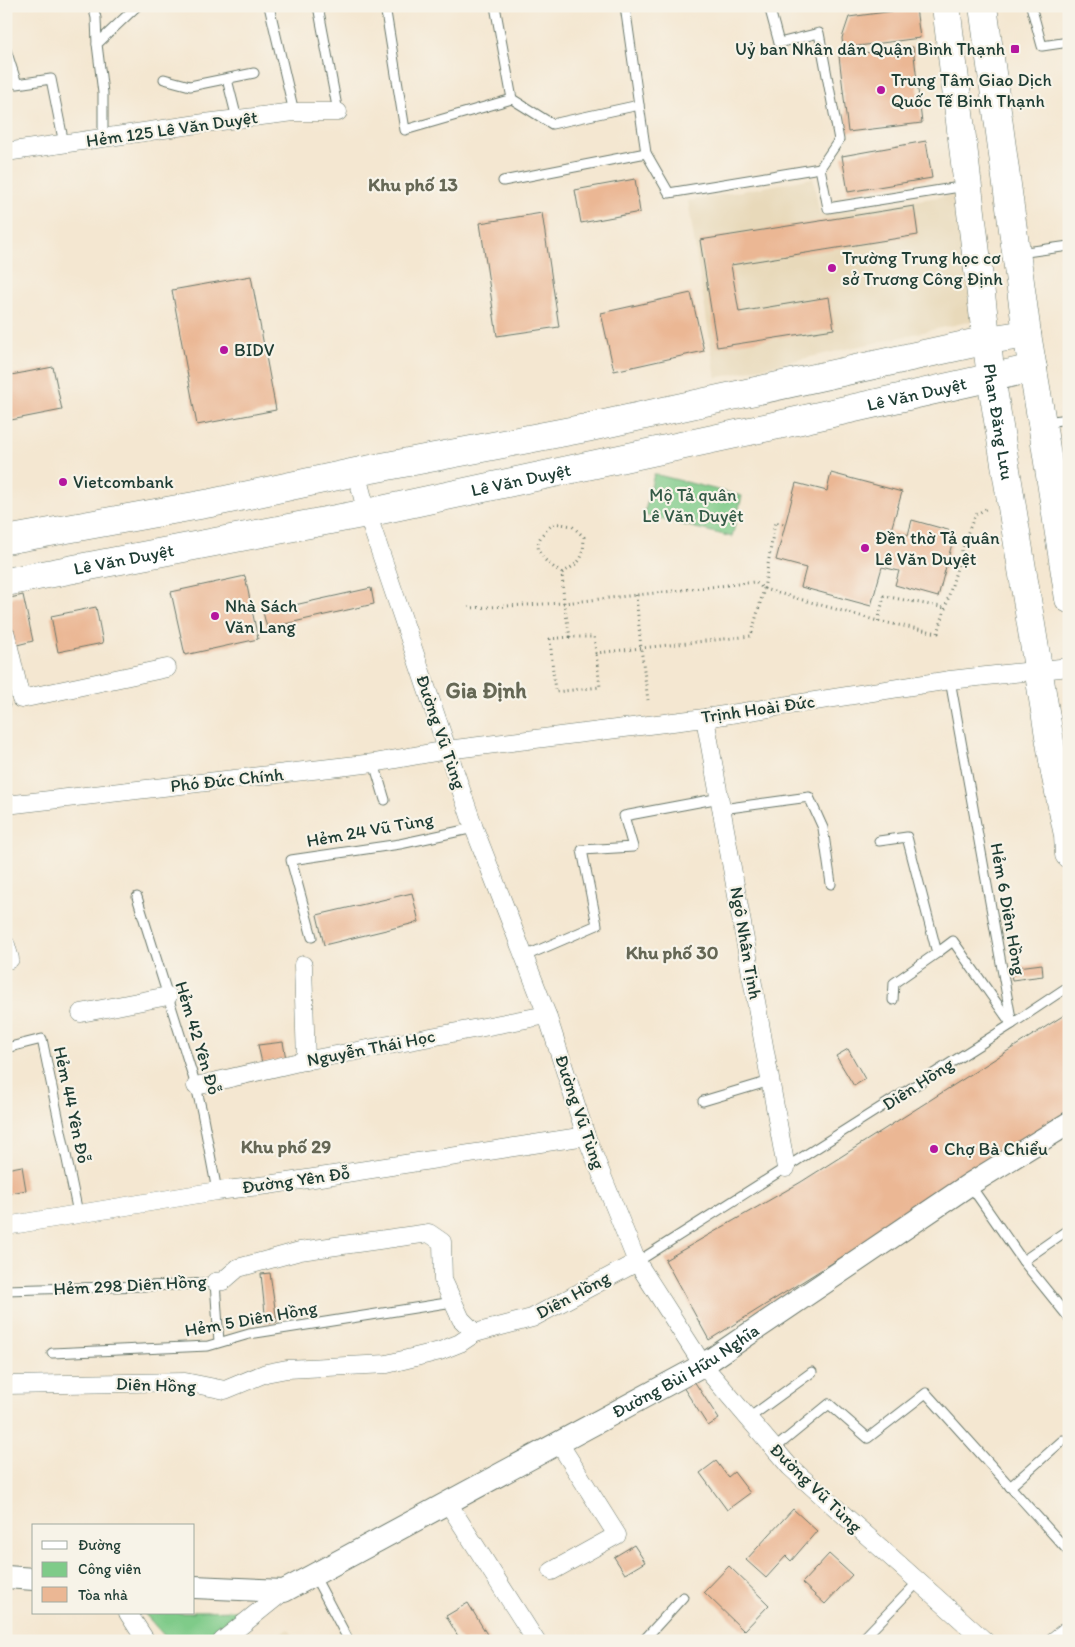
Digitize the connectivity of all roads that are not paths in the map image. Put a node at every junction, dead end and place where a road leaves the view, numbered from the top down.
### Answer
1 (93, 6) edge
2 (137, 6) edge
3 (269, 6) edge
4 (318, 6) edge
5 (385, 6) edge
6 (495, 6) edge
7 (625, 6) edge
8 (769, 6) edge
9 (946, 6) edge
10 (983, 6) edge
11 (1031, 6) edge
12 (1069, 42) edge
13 (97, 44) junction
14 (6, 50) edge
15 (254, 73) dead end
16 (164, 79) dead end
17 (227, 79) junction
18 (512, 99) junction
19 (639, 105) junction
20 (294, 112) junction
21 (338, 112) joint
22 (237, 119) junction
23 (103, 138) junction
24 (64, 144) junction
25 (6, 152) edge
26 (646, 153) junction
27 (820, 168) junction
28 (503, 182) dead end
29 (968, 186) junction
30 (1069, 246) edge
31 (1016, 253) junction
32 (1027, 334) junction
33 (988, 340) junction
34 (1033, 368) junction
35 (992, 377) junction
36 (1069, 419) edge
37 (1042, 423) junction
38 (556, 434) junction
39 (564, 471) junction
40 (356, 472) junction
41 (367, 514) junction
42 (6, 540) edge
43 (1066, 566) edge
44 (6, 582) edge
45 (1069, 599) edge
46 (6, 635) edge
47 (1069, 667) edge
48 (167, 668) dead end
49 (1039, 671) junction
50 (950, 680) junction
51 (705, 718) junction
52 (447, 750) junction
53 (374, 763) junction
54 (385, 800) dead end
55 (721, 803) junction
56 (6, 805) edge
57 (474, 828) junction
58 (1068, 835) edge
59 (879, 841) dead end
60 (1069, 854) edge
61 (831, 884) dead end
62 (137, 897) dead end
63 (312, 937) dead end
64 (938, 953) junction
65 (525, 956) junction
66 (303, 965) dead end
67 (1069, 986) edge
68 (168, 996) junction
69 (894, 1000) dead end
70 (81, 1013) dead end
71 (547, 1016) junction
72 (1012, 1024) junction
73 (6, 1048) edge
74 (306, 1061) junction
75 (770, 1081) junction
76 (196, 1086) junction
77 (703, 1101) dead end
78 (1069, 1122) edge
79 (586, 1136) junction
80 (786, 1168) junction
81 (970, 1184) junction
82 (217, 1191) junction
83 (78, 1213) junction
84 (6, 1226) edge
85 (1069, 1229) edge
86 (1023, 1261) junction
87 (636, 1262) junction
88 (215, 1282) junction
89 (6, 1290) edge
90 (453, 1302) junction
91 (1069, 1318) edge
92 (475, 1333) junction
93 (219, 1342) junction
94 (52, 1354) dead end
95 (703, 1364) junction
96 (812, 1372) dead end
97 (6, 1385) edge
98 (748, 1418) junction
99 (1063, 1440) dead end
100 (559, 1443) junction
101 (774, 1449) junction
102 (1010, 1487) junction
103 (448, 1503) junction
104 (1069, 1552) edge
105 (552, 1571) dead end
106 (314, 1575) junction
107 (6, 1577) edge
108 (32, 1579) edge
109 (919, 1581) junction
110 (195, 1588) edge
111 (284, 1591) junction
112 (683, 1596) dead end
113 (129, 1614) edge
114 (1069, 1629) edge
115 (144, 1640) edge
116 (222, 1641) edge
117 (349, 1641) edge
118 (536, 1641) edge
119 (643, 1641) edge
120 (861, 1641) edge
121 (986, 1641) edge
122 (1054, 1641) edge

1 - 13 lane
2 - 13 lane
3 - 20 lane
4 - 21 lane
5 - 18 lane
6 - 18 lane
7 - 19 lane
8 - 27 lane
9 - 29 main road, Phan Đăng Lưu
10 - 31 main road
11 - 12 lane
13 - 23 lane
14 - 24 lane
15 - 17 lane
16 - 17 lane
17 - 22 lane
18 - 19 lane
19 - 26 lane
20 - 21 street, Hẻm 125 Lê Văn Duyệt
20 - 22 street, Hẻm 125 Lê Văn Duyệt
22 - 23 street, Hẻm 125 Lê Văn Duyệt
23 - 24 street, Hẻm 125 Lê Văn Duyệt
24 - 25 street, Hẻm 125 Lê Văn Duyệt
26 - 27 lane
26 - 28 lane
27 - 29 lane
29 - 33 main road, Phan Đăng Lưu
30 - 31 lane
31 - 32 main road
32 - 33 main road, Lê Văn Duyệt
32 - 34 main road
33 - 35 main road, Phan Đăng Lưu
33 - 38 main road, Lê Văn Duyệt
34 - 35 main road, Lê Văn Duyệt
34 - 37 main road
35 - 39 main road, Lê Văn Duyệt
35 - 49 main road, Phan Đăng Lưu
36 - 37 lane
37 - 43 main road
38 - 39 main road
38 - 40 main road, Lê Văn Duyệt
39 - 41 main road, Lê Văn Duyệt
40 - 41 street, Đường Vũ Tùng
40 - 42 main road, Lê Văn Duyệt
41 - 44 main road, Lê Văn Duyệt
41 - 52 street, Đường Vũ Tùng
43 - 45 main road
46 - 48 street
47 - 49 street, Trịnh Hoài Đức
49 - 50 street, Trịnh Hoài Đức
49 - 58 main road, Phan Đăng Lưu
50 - 51 street, Trịnh Hoài Đức
50 - 72 lane, Hẻm 6 Diên Hồng
51 - 52 street, Trịnh Hoài Đức
51 - 55 street, Ngô Nhân Tịnh
52 - 53 street, Phó Đức Chính
52 - 57 street, Đường Vũ Tùng
53 - 54 lane
53 - 56 street, Phó Đức Chính
55 - 61 lane
55 - 65 lane
55 - 75 street, Ngô Nhân Tịnh
57 - 63 lane, Hẻm 24 Vũ Tùng
57 - 65 street, Đường Vũ Tùng
58 - 60 main road, Phan Đăng Lưu
59 - 64 lane
62 - 68 lane, Hẻm 42 Yên Đỗ
64 - 69 lane, Hẻm 6 Diên Hồng
64 - 72 lane, Hẻm 6 Diên Hồng
65 - 71 street, Đường Vũ Tùng
66 - 74 street
67 - 72 lane, Diên Hồng
68 - 70 street
68 - 76 lane, Hẻm 42 Yên Đỗ
71 - 74 street, Nguyễn Thái Học
71 - 79 street, Đường Vũ Tùng
72 - 80 lane, Diên Hồng
73 - 83 lane, Hẻm 44 Yên Đỗ
74 - 76 street, Nguyễn Thái Học
75 - 77 lane
75 - 80 street, Ngô Nhân Tịnh
76 - 82 lane, Hẻm 42 Yên Đỗ
78 - 81 street, Đường Bùi Hữu Nghĩa
79 - 82 street, Đường Yên Đỗ
79 - 87 street, Đường Vũ Tùng
80 - 87 lane, Diên Hồng
81 - 86 lane
81 - 95 street, Đường Bùi Hữu Nghĩa
82 - 83 street, Đường Yên Đỗ
83 - 84 street, Đường Yên Đỗ
85 - 86 lane
86 - 91 lane
87 - 92 street, Diên Hồng
87 - 95 street, Đường Vũ Tùng
88 - 89 lane, Hẻm 298 Diên Hồng
88 - 90 street, Hẻm 298 Diên Hồng
88 - 93 lane
90 - 92 street, Hẻm 298 Diên Hồng
90 - 93 lane, Hẻm 5 Diên Hồng
92 - 97 street, Diên Hồng
93 - 94 lane, Hẻm 5 Diên Hồng
95 - 98 street, Đường Vũ Tùng
95 - 100 street, Đường Bùi Hữu Nghĩa
96 - 98 lane
98 - 101 street, Đường Vũ Tùng
99 - 102 lane
100 - 103 street, Đường Bùi Hữu Nghĩa
100 - 105 street
101 - 102 lane
101 - 109 street, Đường Vũ Tùng
102 - 104 lane
103 - 106 street, Đường Bùi Hữu Nghĩa
103 - 118 street
106 - 111 street, Đường Bùi Hữu Nghĩa
106 - 117 lane
107 - 108 street
109 - 120 lane
109 - 121 street, Đường Vũ Tùng
110 - 111 street, Đường Bùi Hữu Nghĩa
111 - 116 street, Đường Bùi Hữu Nghĩa
112 - 119 lane
113 - 115 street
114 - 122 street

